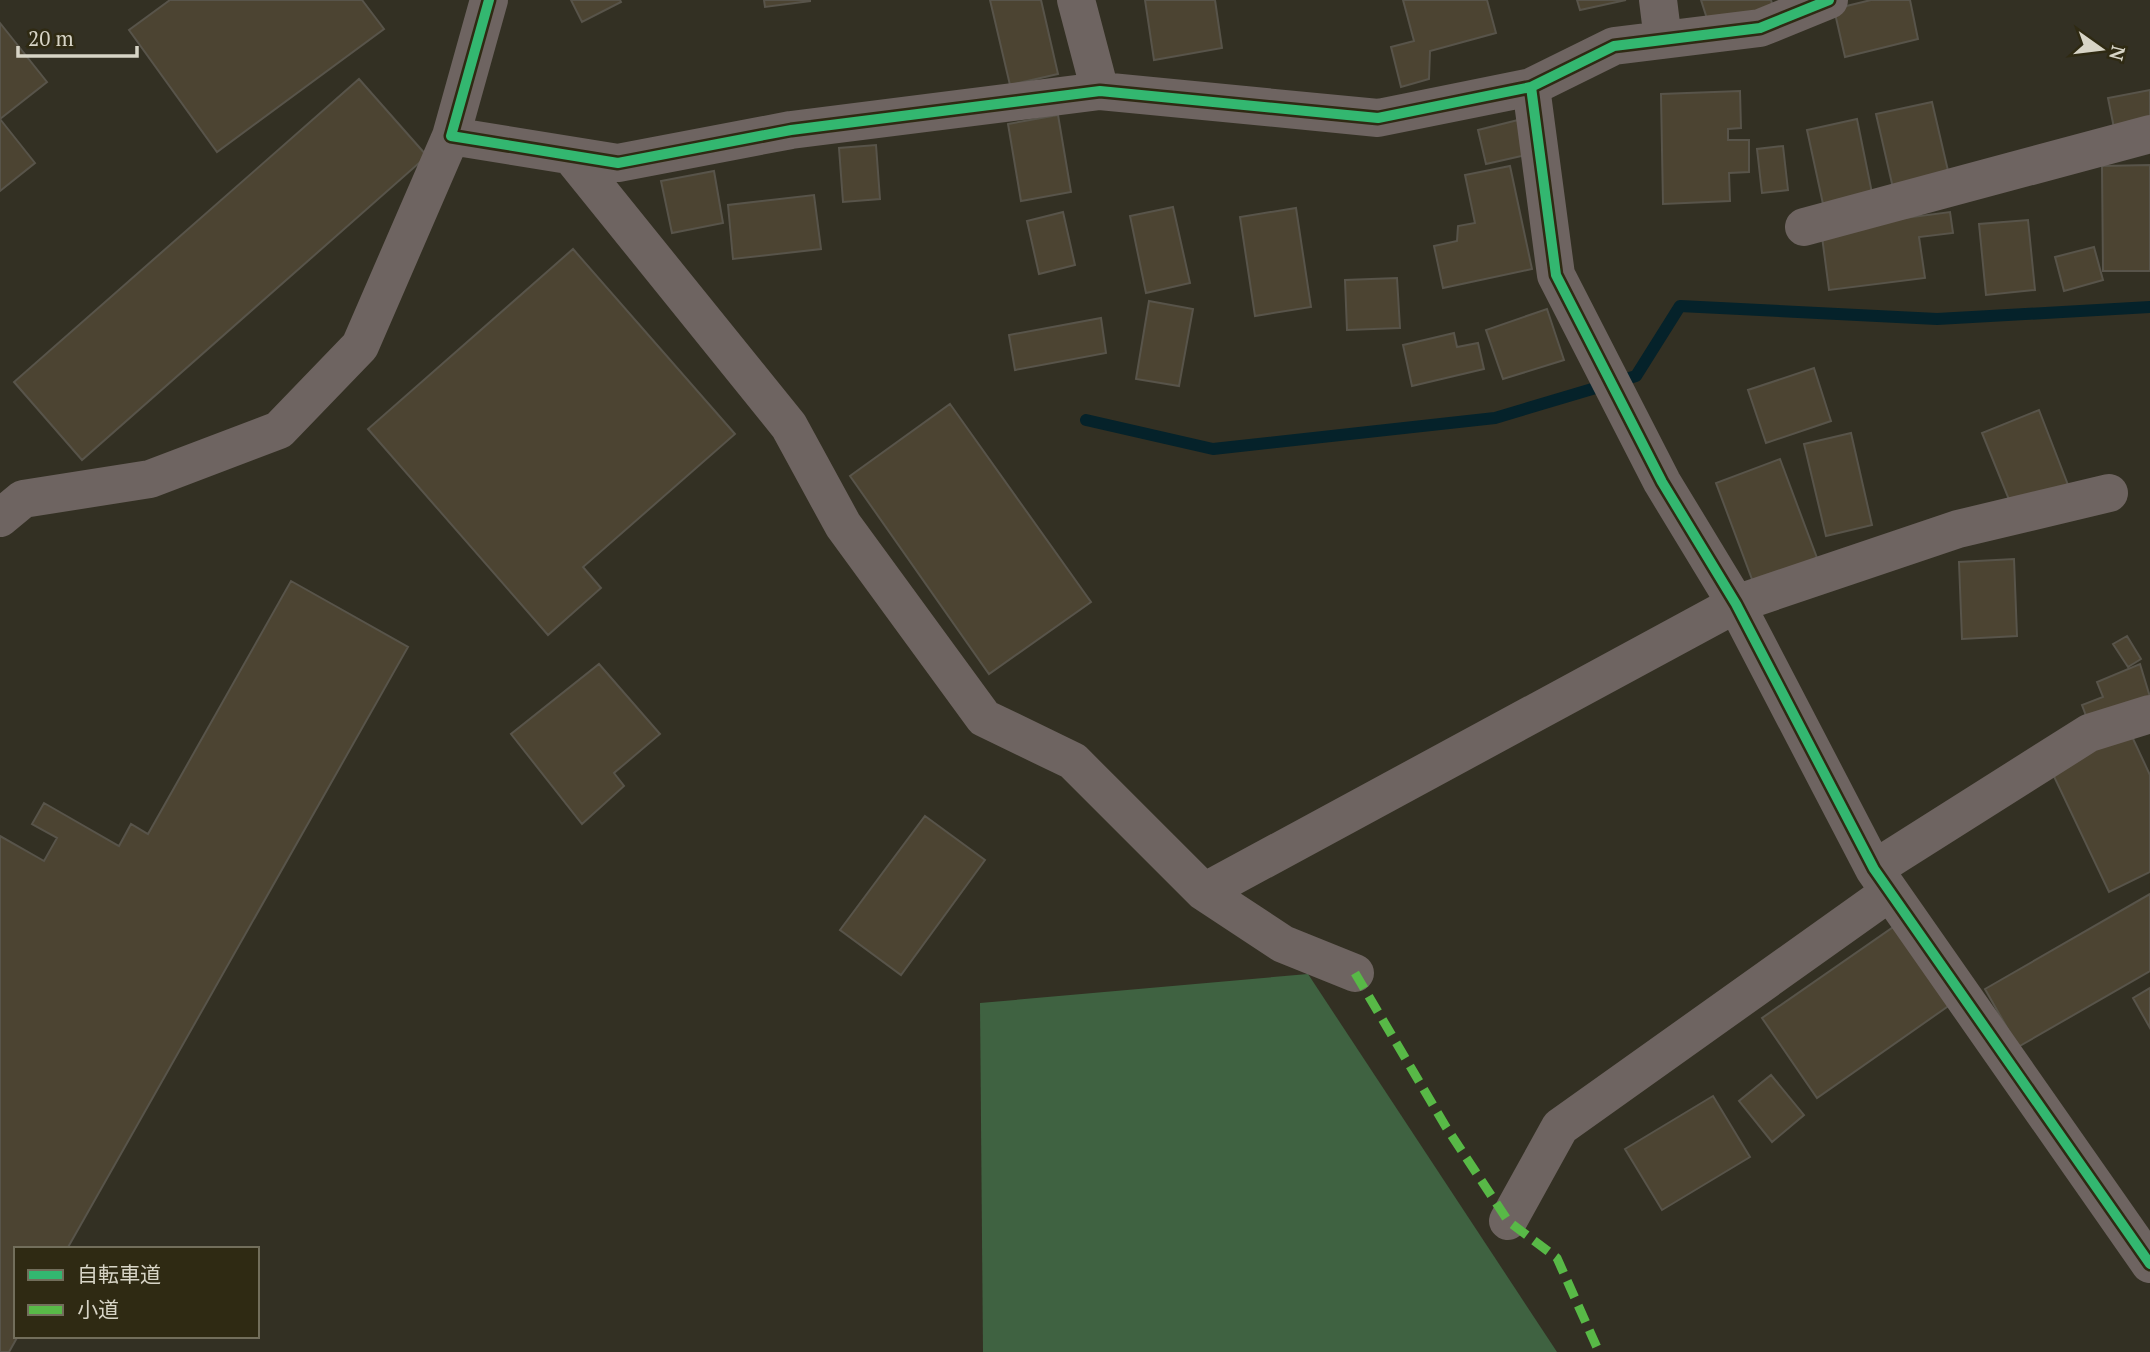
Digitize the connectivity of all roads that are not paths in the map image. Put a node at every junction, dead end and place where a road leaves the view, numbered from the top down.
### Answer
1 (489, 0) edge
2 (1076, 0) edge
3 (1658, 0) edge
4 (1829, 0) edge
5 (1663, 40) junction
6 (1531, 87) junction
7 (1100, 91) junction
8 (2150, 134) edge
9 (451, 136) junction
10 (571, 156) junction
11 (1804, 227) dead end
12 (2109, 493) dead end
13 (0, 518) edge
14 (1736, 604) junction
15 (2145, 726) edge
16 (1882, 881) junction
17 (1204, 892) junction
18 (1355, 973) dead end
19 (1508, 1221) dead end
20 (2150, 1264) edge

1 - 9 street
2 - 7 street
3 - 5 street
4 - 5 street
5 - 6 street
6 - 7 street
6 - 14 street
7 - 10 street
8 - 11 street
9 - 10 street
9 - 13 street
10 - 17 street
12 - 14 street
14 - 16 street
14 - 17 street
15 - 16 street
16 - 19 street
16 - 20 street
17 - 18 street

